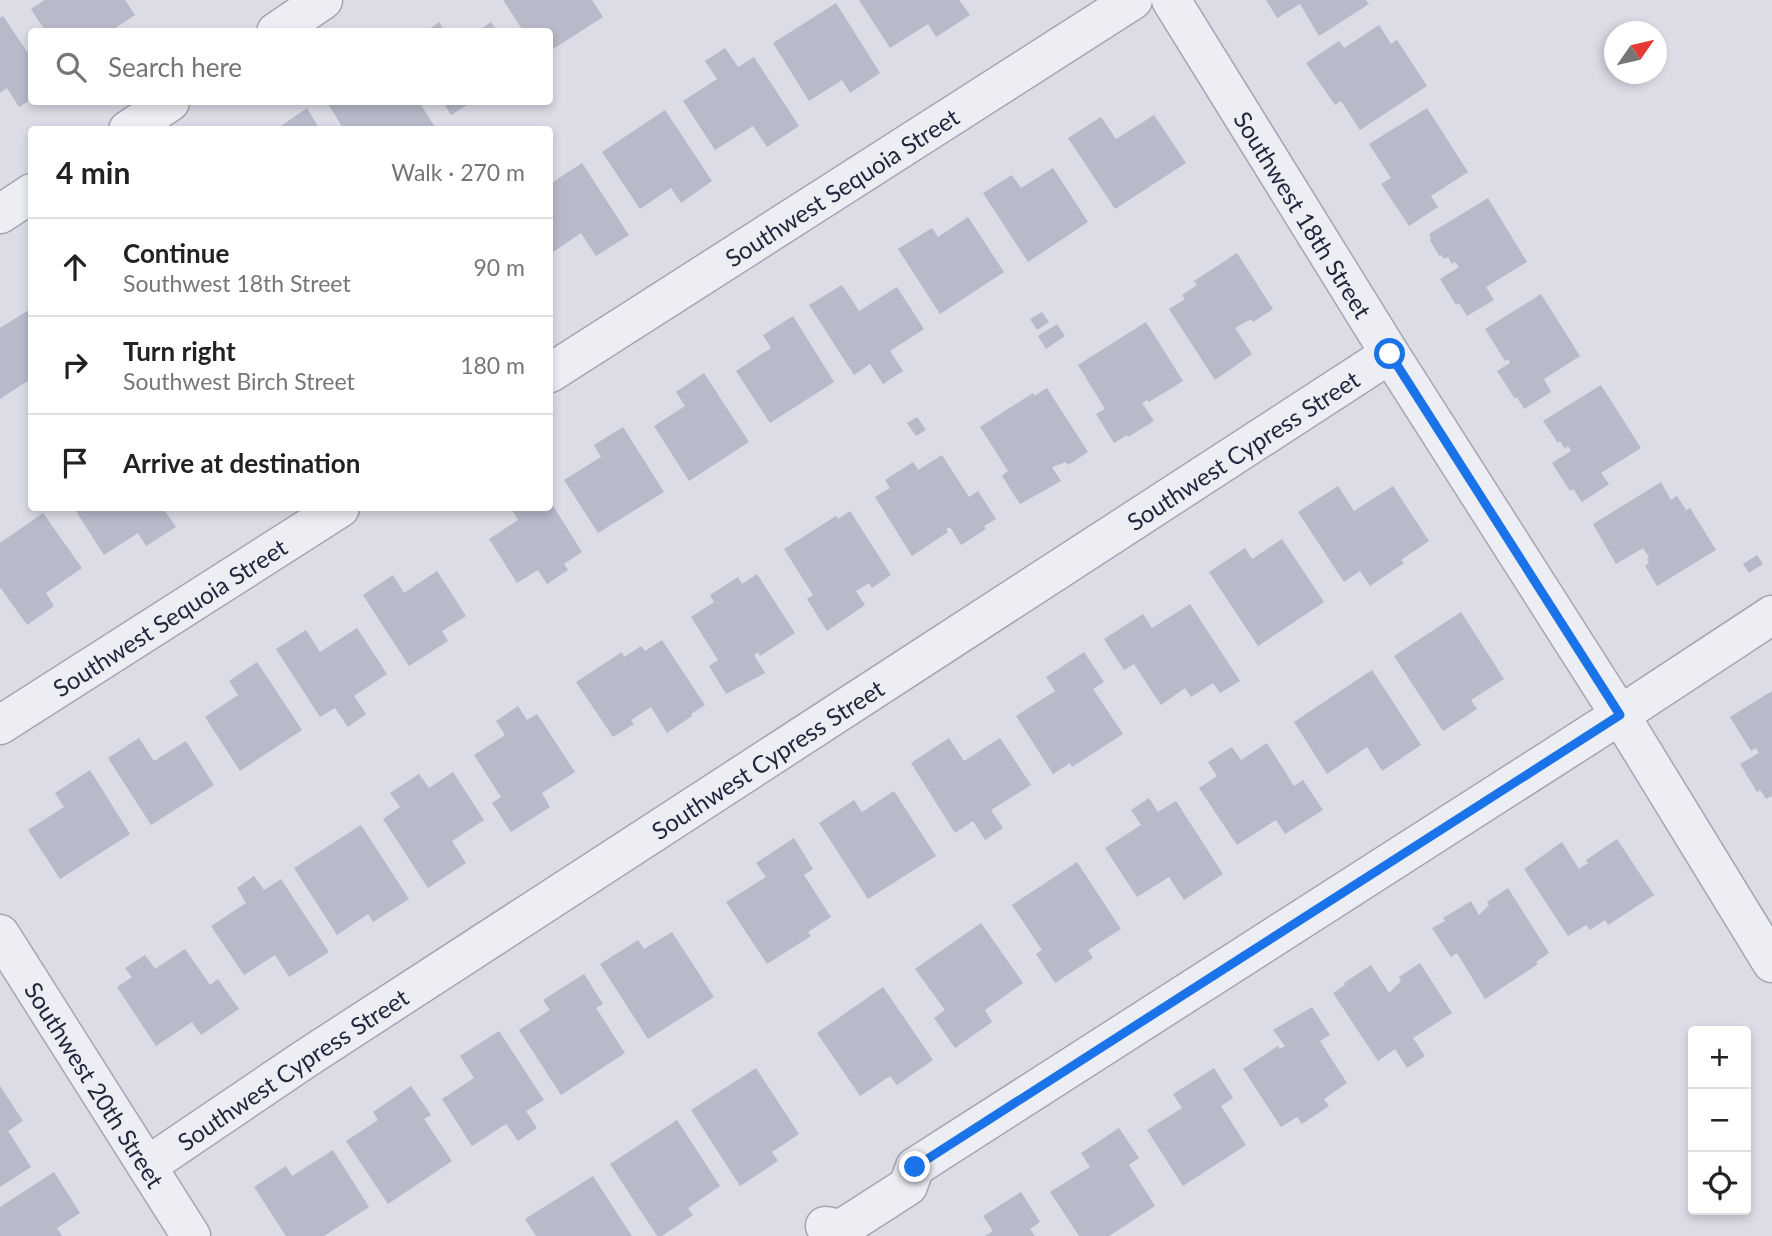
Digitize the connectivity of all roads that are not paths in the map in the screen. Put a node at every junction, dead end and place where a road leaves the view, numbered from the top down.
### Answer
1 (323, 0) edge
2 (1133, 0) edge
3 (1171, 0) edge
4 (282, 28) edge
5 (166, 105) edge
6 (134, 126) edge
7 (28, 196) edge
8 (0, 214) edge
9 (1390, 354) junction
10 (553, 371) edge
11 (335, 511) edge
12 (1772, 615) edge
13 (1620, 715) junction
14 (0, 725) edge
15 (0, 934) edge
16 (1772, 963) edge
17 (147, 1166) junction
18 (817, 1231) edge
19 (191, 1236) edge

1 - 4 street
2 - 10 street, Southwest Sequoia Street
3 - 9 street, Southwest 18th Street
5 - 6 street
7 - 8 street
9 - 13 street, Southwest 18th Street
9 - 17 street, Southwest Cypress Street
11 - 14 street, Southwest Sequoia Street
12 - 13 street
13 - 16 street, Southwest 18th Street
13 - 18 street
15 - 17 street, Southwest 20th Street
17 - 19 street, Southwest 20th Street

